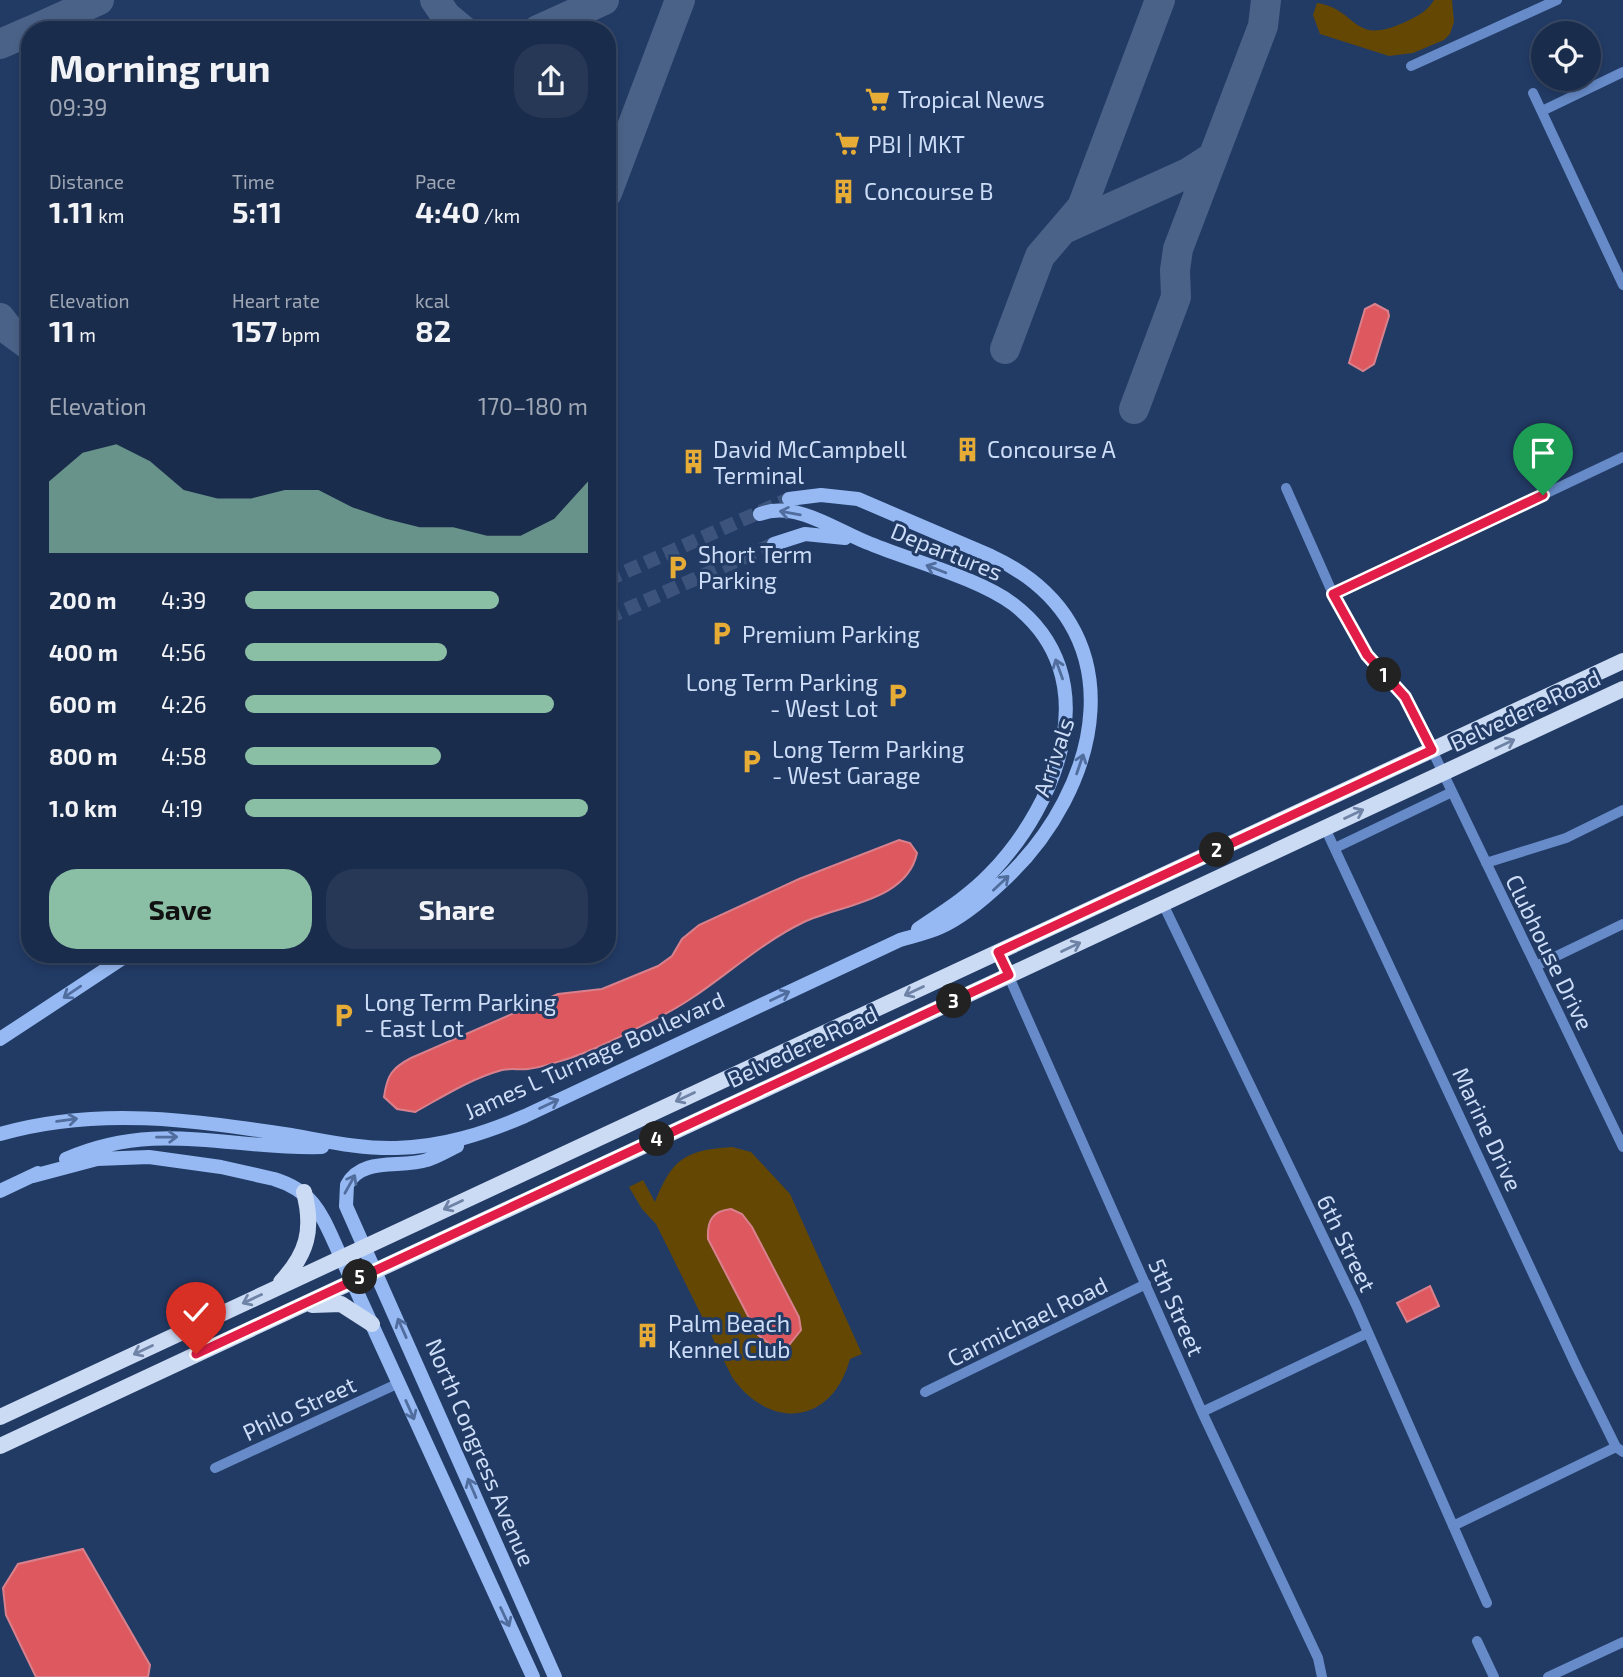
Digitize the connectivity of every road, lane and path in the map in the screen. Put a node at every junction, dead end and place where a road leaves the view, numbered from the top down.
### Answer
1 (1557, 0) edge
2 (1411, 66) dead end
3 (1623, 72) edge
4 (1533, 93) dead end
5 (1542, 111) junction
6 (1623, 285) edge
7 (1623, 457) edge
8 (1286, 488) dead end
9 (789, 499) tunnel mouth
10 (760, 514) dead end
11 (863, 542) junction
12 (774, 544) tunnel mouth
13 (1333, 594) junction
14 (1623, 661) edge
15 (1623, 689) edge
16 (1432, 750) junction
17 (1443, 773) junction
18 (1452, 792) junction
19 (1623, 810) edge
20 (1325, 828) junction
21 (1335, 848) junction
22 (1486, 863) junction
23 (1163, 904) junction
24 (1623, 924) edge
25 (900, 940) junction
26 (998, 952) junction
27 (115, 963) edge
28 (1536, 966) junction
29 (1009, 975) junction
30 (0, 1039) edge
31 (487, 1132) junction
32 (0, 1134) edge
33 (348, 1146) junction
34 (1623, 1147) edge
35 (33, 1176) junction
36 (0, 1191) edge
37 (304, 1192) junction
38 (364, 1246) junction
39 (341, 1257) junction
40 (376, 1270) junction
41 (352, 1281) junction
42 (1146, 1284) junction
43 (276, 1288) junction
44 (292, 1309) junction
45 (372, 1324) junction
46 (1368, 1333) junction
47 (399, 1383) junction
48 (925, 1392) dead end
49 (1202, 1412) junction
50 (0, 1417) edge
51 (0, 1446) edge
52 (1619, 1450) edge
53 (215, 1468) dead end
54 (1453, 1526) junction
55 (1487, 1603) dead end
56 (1477, 1641) dead end
57 (1623, 1642) edge
58 (533, 1677) edge
59 (555, 1677) edge
60 (1322, 1677) edge
61 (1494, 1677) edge
62 (1548, 1677) edge

1 - 2 street
3 - 5 street
4 - 5 street
5 - 6 street
7 - 13 street
8 - 13 street, Clubhouse Drive
25 -> 9 street, Arrivals
11 -> 10 street, Departures
11 - 12 street, Departures
25 -> 11 street, Departures
13 - 16 street, Clubhouse Drive
14 - 16 main road, Belvedere Road
17 -> 15 main road, Belvedere Road
16 - 17 street, Clubhouse Drive
16 - 26 main road, Belvedere Road
17 - 18 street, Clubhouse Drive
20 -> 17 main road, Belvedere Road
18 - 21 street
18 - 22 street, Clubhouse Drive
19 - 22 street
20 - 21 street, Marine Drive
20 - 23 main road, Belvedere Road
21 - 52 street, Marine Drive
22 - 28 street, Clubhouse Drive
29 -> 23 main road, Belvedere Road
23 - 46 street, 6th Street
24 - 28 street
31 -> 25 street, James L Turnage Boulevard
26 - 29 street, 5th Street
26 -> 38 main road, Belvedere Road
27 -> 30 street
28 - 34 street, Clubhouse Drive
29 - 40 main road, Belvedere Road
29 - 42 street, 5th Street
31 - 33 street, James L Turnage Boulevard
38 -> 31 street, North Congress Avenue
32 -> 33 street, James L Turnage Boulevard
35 -> 33 street
35 - 36 street
35 - 37 street
37 - 39 street, North Congress Avenue
37 - 43 main road
38 - 39 main road, Belvedere Road
38 - 40 street, North Congress Avenue
39 - 41 street, North Congress Avenue
39 - 43 main road, Belvedere Road
40 - 41 main road, Belvedere Road
59 -> 40 street, North Congress Avenue
41 - 44 main road, Belvedere Road
41 - 45 street, North Congress Avenue
42 - 48 street, Carmichael Road
42 - 49 street, 5th Street
43 -> 50 main road, Belvedere Road
44 - 45 main road
44 - 51 main road, Belvedere Road
45 - 47 street, North Congress Avenue
46 - 49 street
46 - 54 street, 6th Street
47 - 53 street, Philo Street
47 -> 58 street, North Congress Avenue
49 - 60 street, 5th Street
52 - 54 street, Marine Drive
54 - 55 street, 6th Street
56 - 61 street
57 - 62 street

